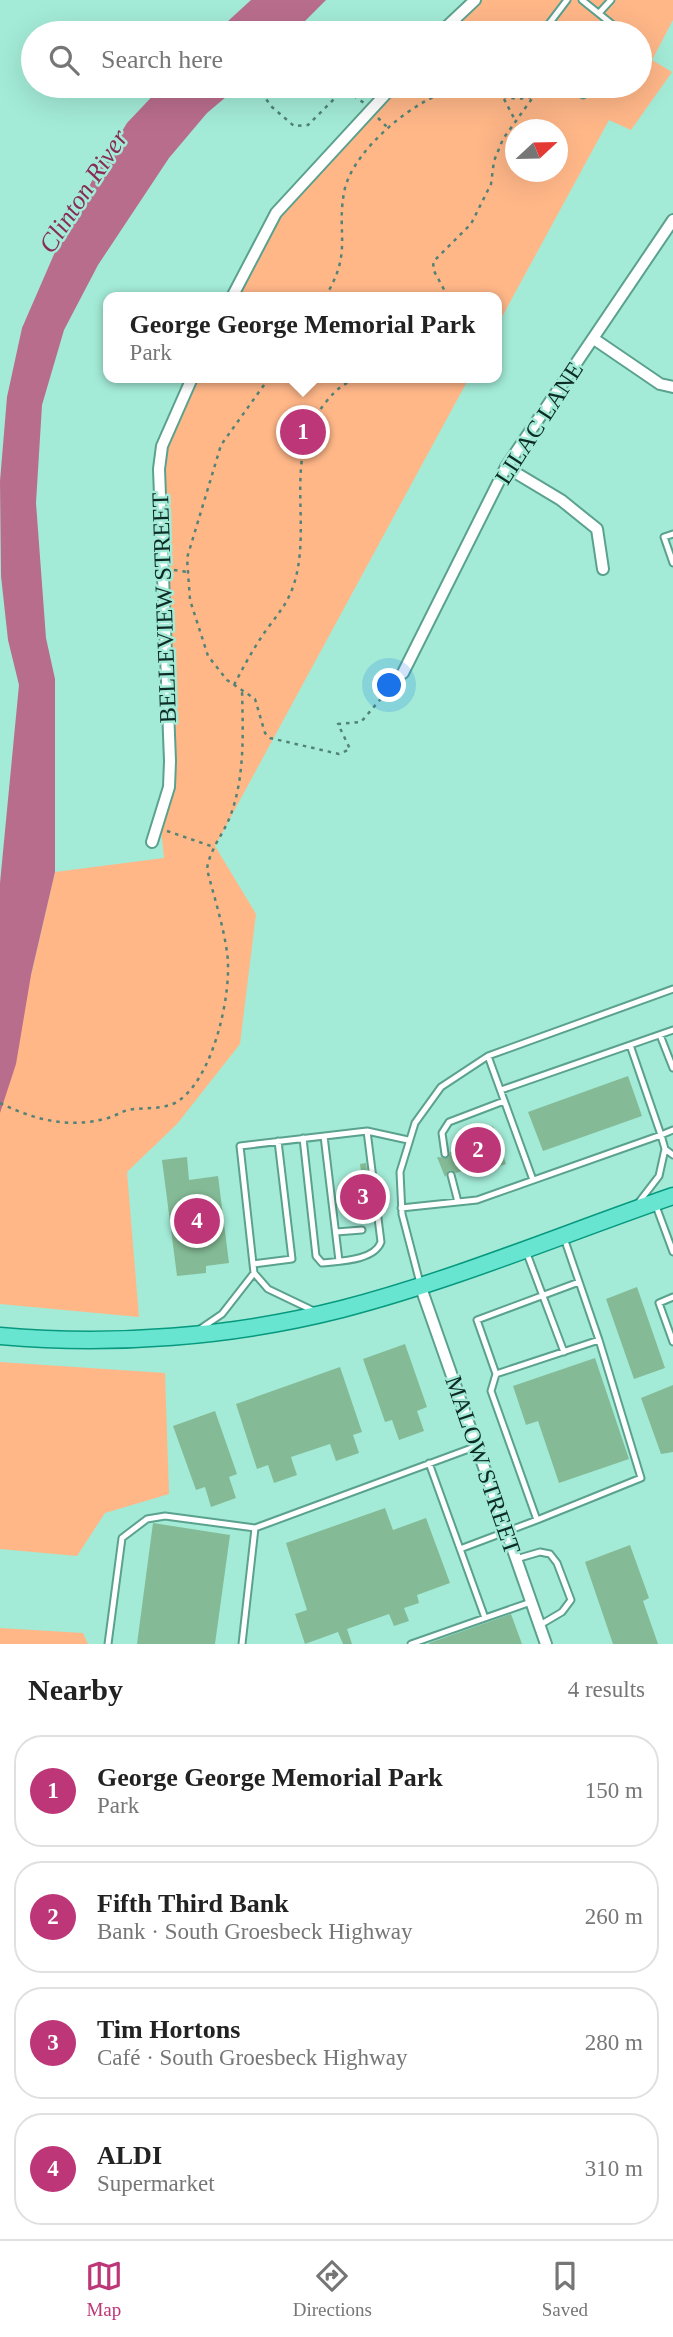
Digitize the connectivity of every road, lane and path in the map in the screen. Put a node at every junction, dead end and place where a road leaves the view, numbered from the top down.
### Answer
1 (475, 0) edge
2 (566, 0) edge
3 (582, 0) edge
4 (611, 0) edge
5 (600, 12) junction
6 (453, 21) edge
7 (551, 21) edge
8 (610, 21) edge
9 (265, 98) edge
10 (337, 98) edge
11 (358, 98) edge
12 (382, 98) edge
13 (434, 98) edge
14 (501, 98) edge
15 (518, 98) edge
16 (530, 98) edge
17 (504, 99) junction
18 (370, 111) junction
19 (514, 119) edge
20 (516, 119) edge
21 (505, 139) edge
22 (673, 220) edge
23 (235, 292) edge
24 (328, 292) edge
25 (446, 292) edge
26 (594, 339) junction
27 (190, 383) edge
28 (265, 383) edge
29 (346, 383) edge
30 (673, 387) edge
31 (506, 467) junction
32 (673, 534) edge
33 (673, 563) edge
34 (603, 569) dead end
35 (403, 674) joint
36 (234, 685) junction
37 (242, 690) junction
38 (157, 827) junction
39 (152, 842) dead end
40 (214, 847) junction
41 (673, 989) edge
42 (673, 1030) edge
43 (660, 1035) junction
44 (630, 1045) junction
45 (488, 1056) junction
46 (673, 1068) edge
47 (501, 1090) junction
48 (504, 1101) junction
49 (0, 1103) edge
50 (673, 1130) edge
51 (367, 1131) junction
52 (661, 1135) junction
53 (324, 1136) junction
54 (303, 1138) junction
55 (408, 1140) junction
56 (278, 1141) junction
57 (665, 1149) junction
58 (445, 1154) dead end
59 (673, 1155) edge
60 (452, 1175) dead end
61 (533, 1180) junction
62 (673, 1196) edge
63 (458, 1202) junction
64 (655, 1203) junction
65 (401, 1208) junction
66 (634, 1210) junction
67 (362, 1230) dead end
68 (336, 1233) junction
69 (564, 1235) junction
70 (525, 1248) junction
71 (673, 1252) edge
72 (339, 1261) junction
73 (253, 1264) junction
74 (254, 1273) junction
75 (579, 1282) junction
76 (420, 1285) junction
77 (543, 1295) junction
78 (673, 1297) edge
79 (320, 1314) junction
80 (192, 1334) junction
81 (0, 1336) edge
82 (599, 1340) junction
83 (673, 1342) edge
84 (564, 1352) junction
85 (496, 1374) junction
86 (477, 1446) junction
87 (429, 1463) junction
88 (537, 1520) junction
89 (255, 1528) junction
90 (507, 1532) junction
91 (460, 1549) junction
92 (516, 1559) junction
93 (531, 1602) junction
94 (485, 1618) junction
95 (539, 1625) junction
96 (108, 1644) edge
97 (242, 1644) edge
98 (411, 1644) edge
99 (546, 1644) edge

1 - 6 street
2 - 7 lane
3 - 5 lane
4 - 5 lane
5 - 8 lane
9 - 10 path
11 - 18 path
12 - 18 street
13 - 24 path
14 - 17 path
15 - 17 path
16 - 20 path
17 - 19 path
18 - 23 street
21 - 25 path
22 - 26 street, LILAC LANE
26 - 30 street
26 - 31 street, LILAC LANE
27 - 38 street, BELLEVIEW STREET
28 - 36 path
29 - 36 path
31 - 34 street
31 - 35 street, LILAC LANE
32 - 33 lane
35 - 37 path
36 - 37 path
37 - 40 path
38 - 39 street, BELLEVIEW STREET
38 - 40 path
40 - 49 path
41 - 45 lane
42 - 43 lane
43 - 44 lane
43 - 46 lane
44 - 47 lane
44 - 52 lane
45 - 47 lane
45 - 55 lane
47 - 48 lane
48 - 58 lane
48 - 61 lane
50 - 52 lane
51 - 53 lane
51 - 55 lane
51 - 72 lane
52 - 57 lane
52 - 61 lane
53 - 54 lane
53 - 68 lane
54 - 56 lane
54 - 72 lane
55 - 65 lane
56 - 73 lane
56 - 73 lane
57 - 59 lane
57 - 66 lane
60 - 63 lane
61 - 63 lane
62 - 64 main road
63 - 65 lane
64 - 66 main road
64 - 71 lane
65 - 76 lane
66 - 69 main road
67 - 68 lane
68 - 72 lane
69 - 70 main road
69 - 75 lane
70 - 76 main road
70 - 77 lane
73 - 74 lane
74 - 79 lane
74 - 80 lane
75 - 77 lane
75 - 82 lane
76 - 79 main road
76 - 86 street, MALOW STREET
77 - 84 lane
77 - 85 lane
78 - 83 lane
79 - 80 main road
80 - 81 main road
82 - 84 lane
82 - 88 lane
84 - 85 lane
85 - 88 lane
86 - 87 lane
86 - 90 street, MALOW STREET
87 - 89 lane
87 - 91 lane
88 - 90 lane
89 - 96 lane
89 - 97 lane
90 - 91 lane
90 - 92 street, MALOW STREET
91 - 94 lane
92 - 93 street, MALOW STREET
92 - 95 lane
93 - 94 lane
93 - 95 street, MALOW STREET
94 - 98 lane
95 - 99 street, MALOW STREET

